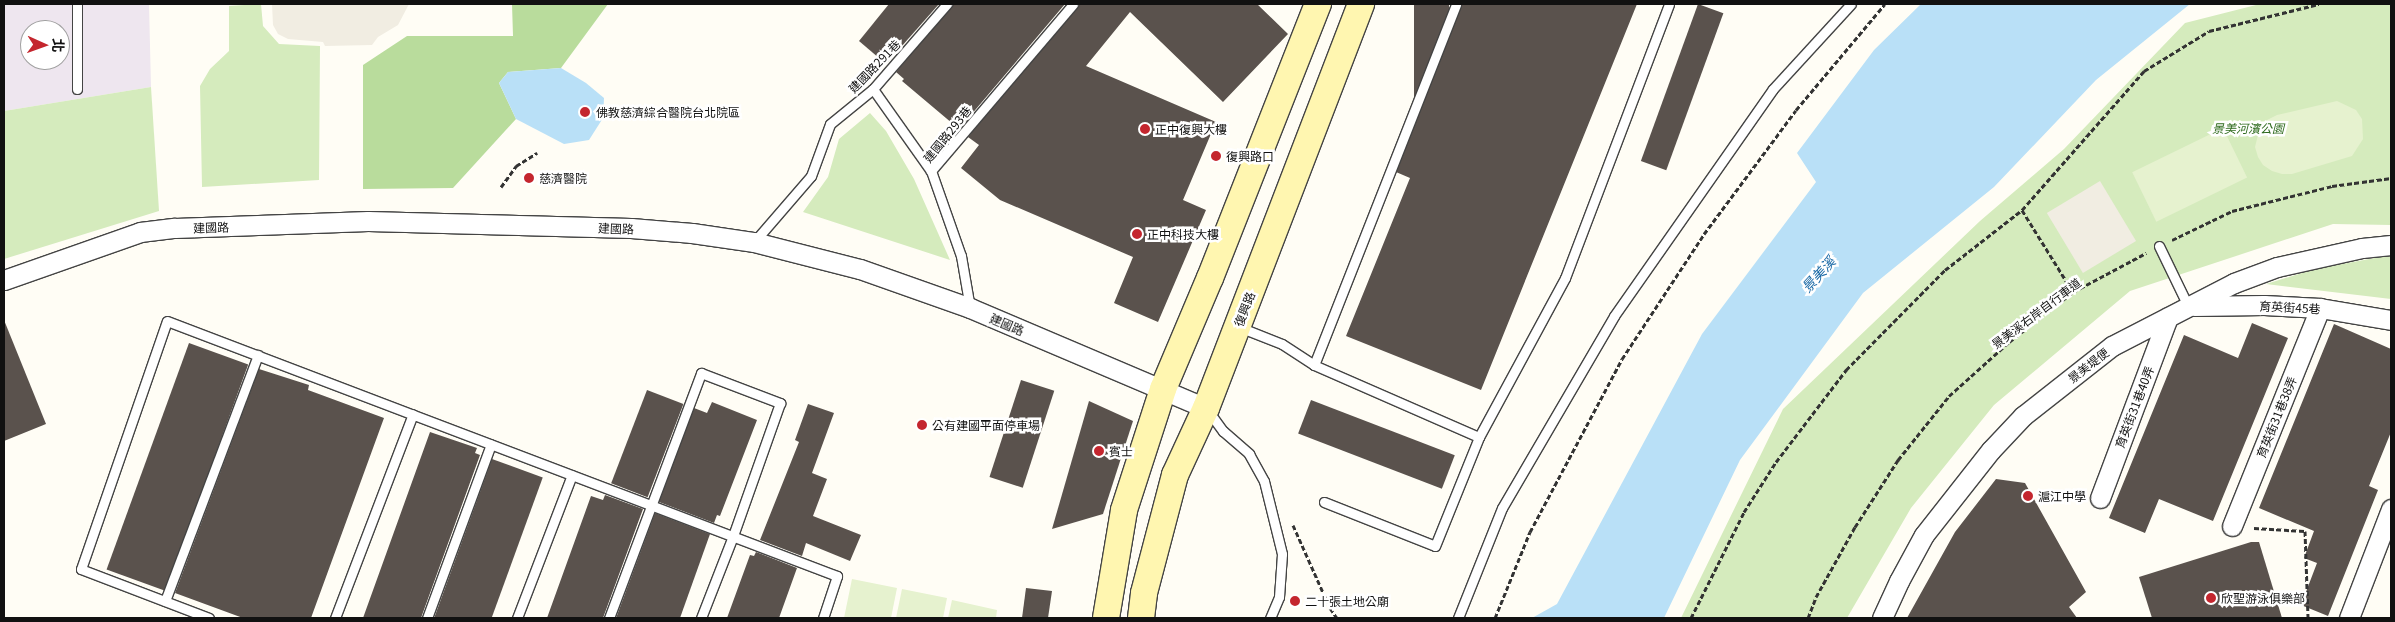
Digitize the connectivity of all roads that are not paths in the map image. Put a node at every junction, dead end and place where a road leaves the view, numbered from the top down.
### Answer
1 (77, 4) edge
2 (947, 4) edge
3 (1073, 4) edge
4 (1318, 4) edge
5 (1361, 4) edge
6 (1456, 4) edge
7 (1669, 4) edge
8 (1851, 4) edge
9 (873, 89) junction
10 (77, 90) dead end
11 (931, 171) junction
12 (754, 242) junction
13 (2391, 245) edge
14 (2159, 246) road end
15 (4, 280) edge
16 (2188, 306) junction
17 (970, 308) junction
18 (2320, 308) junction
19 (2168, 317) junction
20 (2391, 320) edge
21 (1237, 326) junction
22 (258, 355) junction
23 (1314, 365) junction
24 (1163, 390) junction
25 (1206, 408) junction
26 (413, 414) junction
27 (1479, 437) junction
28 (491, 444) junction
29 (572, 475) junction
30 (2100, 498) dead end
31 (1324, 502) dead end
32 (651, 505) junction
33 (2391, 508) edge
34 (2232, 526) road end
35 (733, 536) junction
36 (2385, 543) edge
37 (165, 601) junction
38 (209, 618) edge
39 (335, 618) edge
40 (427, 618) edge
41 (517, 618) edge
42 (609, 618) edge
43 (701, 618) edge
44 (823, 618) edge
45 (1106, 618) edge
46 (1141, 618) edge
47 (1270, 618) edge
48 (1458, 618) edge
49 (1882, 618) edge
50 (2349, 618) edge

1 - 10 lane
2 - 9 lane, 建國路291巷
3 - 11 lane, 建國路293巷
4 - 24 main road
5 - 21 main road, 復興路
6 - 23 lane
7 - 27 lane
8 - 48 lane
9 - 11 lane
9 - 12 lane, 建國路291巷
11 - 17 lane, 建國路293巷
12 - 15 street, 建國路
12 - 17 street, 建國路
13 - 16 street, 景美堤便
14 - 16 lane
16 - 18 street, 育英街45巷
16 - 19 street, 景美堤便
17 - 24 street, 建國路
18 - 20 street, 育英街45巷
18 - 34 street, 育英街31巷38弄
19 - 30 street, 育英街31巷40弄
19 - 49 street, 景美堤便
21 - 23 lane
21 - 25 main road, 復興路
22 - 26 lane
22 - 37 lane
22 - 37 lane
23 - 27 lane
24 - 25 street, 建國路
24 - 45 main road
25 - 46 main road, 復興路
25 - 47 lane
26 - 28 lane
26 - 39 lane
27 - 31 lane
28 - 29 lane
28 - 40 lane
29 - 32 lane
29 - 41 lane
32 - 35 lane
32 - 35 lane
32 - 42 lane
33 - 36 street
35 - 43 lane
35 - 44 lane
36 - 50 street
37 - 38 lane

